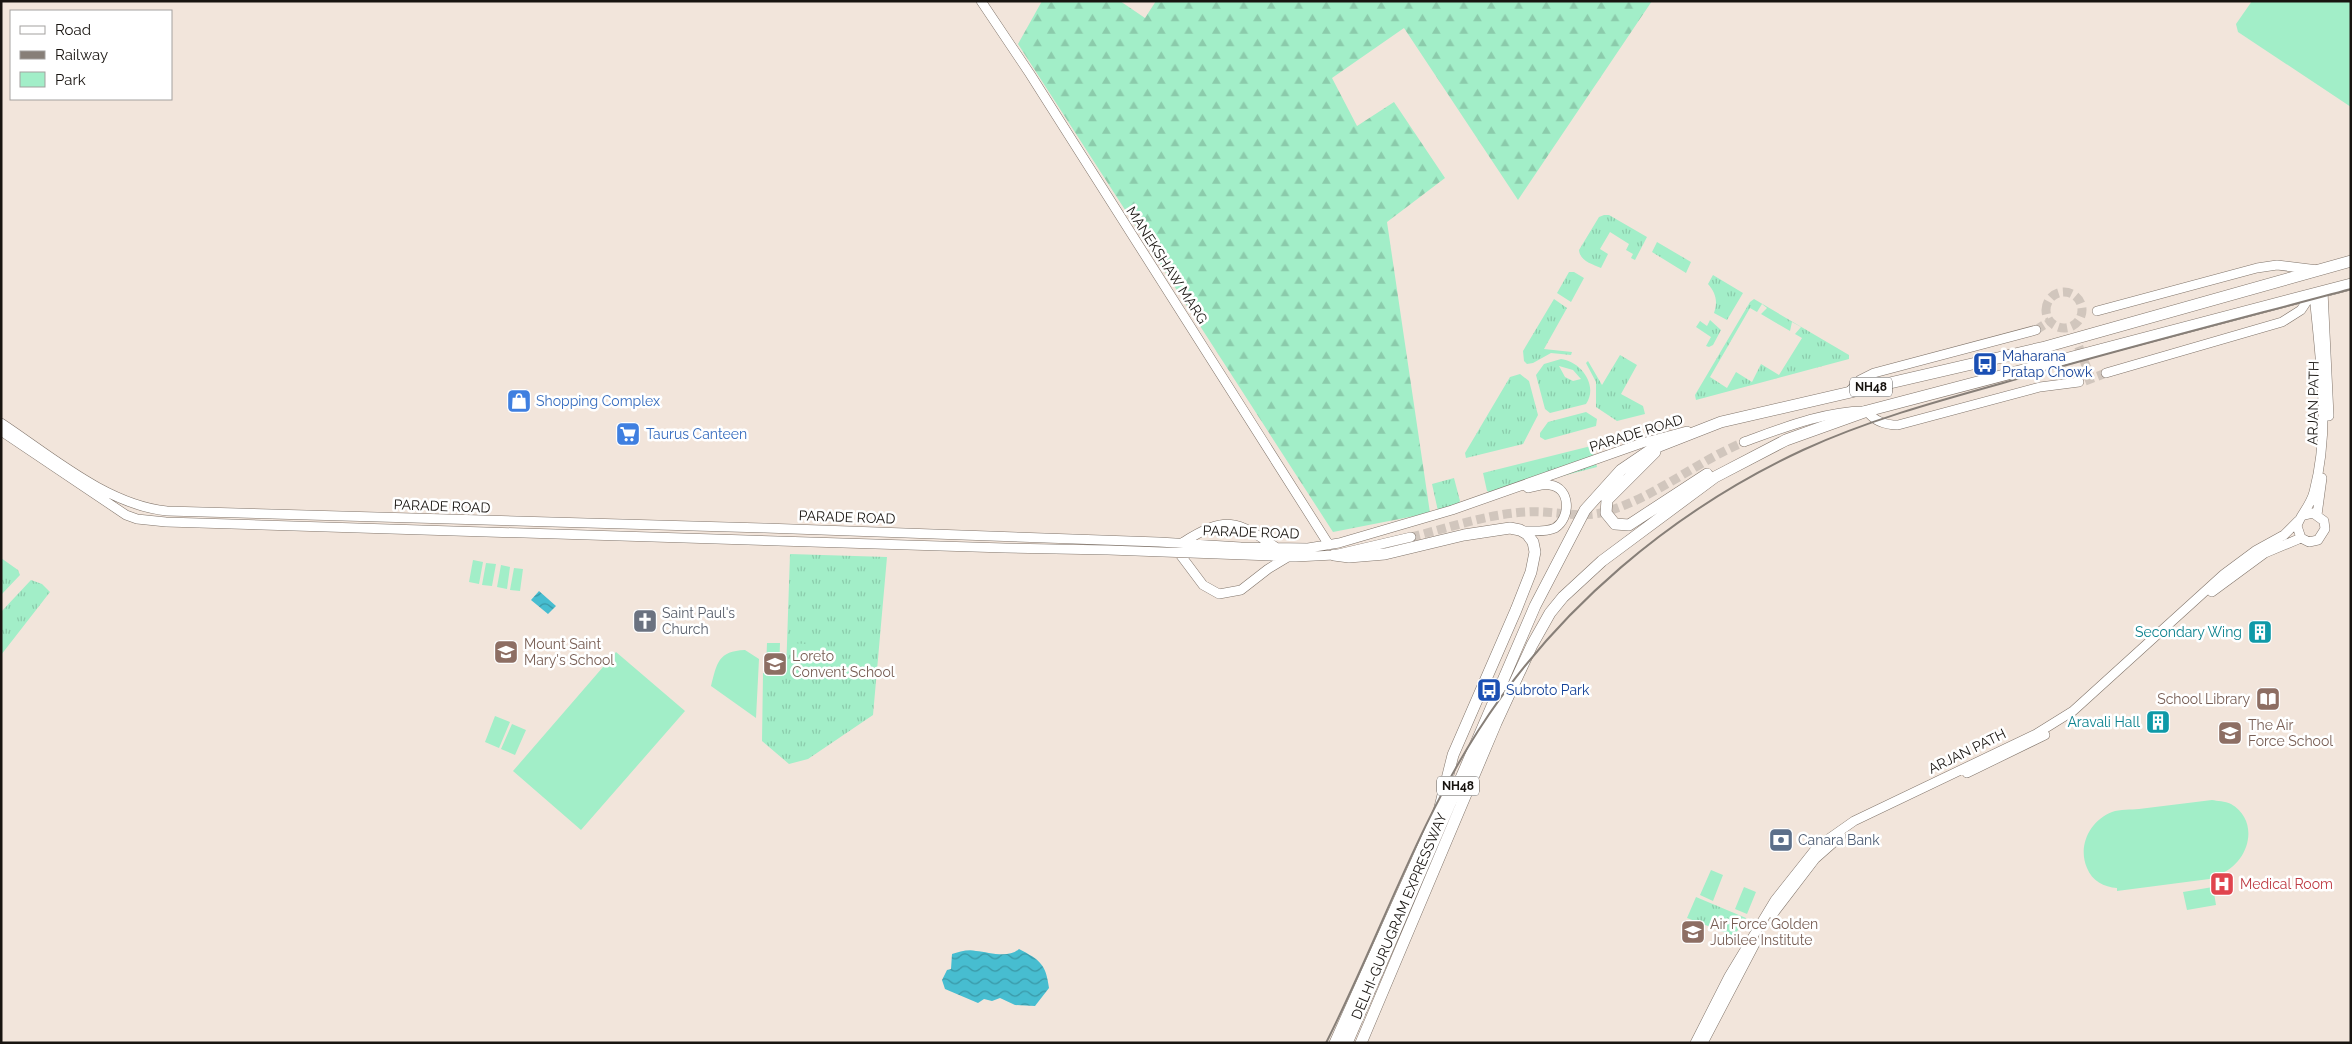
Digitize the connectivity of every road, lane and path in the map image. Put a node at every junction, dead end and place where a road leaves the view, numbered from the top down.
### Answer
1 (981, 1) edge
2 (2351, 261) edge
3 (2318, 270) junction
4 (2351, 284) edge
5 (2316, 293) junction
6 (2096, 311) dead end
7 (2036, 330) tunnel mouth
8 (2106, 373) tunnel mouth
9 (2080, 382) tunnel mouth
10 (1849, 392) junction
11 (1866, 411) junction
12 (1, 423) edge
13 (1698, 430) junction
14 (1, 431) edge
15 (1744, 442) tunnel mouth
16 (1661, 445) junction
17 (1762, 452) junction
18 (1491, 496) junction
19 (2317, 515) junction
20 (2301, 518) junction
21 (1524, 531) junction
22 (955, 535) junction
23 (1411, 537) tunnel mouth
24 (2301, 538) junction
25 (1182, 543) junction
26 (954, 546) junction
27 (1278, 548) junction
28 (1331, 550) junction
29 (1180, 553) junction
30 (1288, 557) junction
31 (1335, 1043) edge
32 (1347, 1043) edge
33 (1361, 1043) edge
34 (1695, 1043) edge
35 (1703, 1043) edge

1 - 28 street, MANEKSHAW MARG
2 - 3 highway, NH48
3 - 6 street
3 - 10 highway, NH48
4 - 5 highway, NH48
5 - 8 street
5 - 11 highway, NH48
5 - 19 street, ARJAN PATH
5 - 20 street, ARJAN PATH
7 - 10 street
9 - 11 street
10 - 13 highway, NH48
11 - 15 street
11 - 17 highway, NH48
12 - 22 street, PARADE ROAD
13 - 16 highway, NH48
13 - 18 street, PARADE ROAD
14 - 26 street, PARADE ROAD
16 - 17 highway
16 - 32 highway, DELHI-GURUGRAM EXPRESSWAY / NH48
17 - 33 highway, DELHI-GURUGRAM EXPRESSWAY / NH48
18 - 21 street
18 - 28 street, PARADE ROAD
19 - 20 street
19 - 24 street
20 - 24 street
20 - 34 street, ARJAN PATH
21 - 28 highway
21 - 31 highway
22 - 25 street, PARADE ROAD
22 - 26 street
23 - 28 street, PARADE ROAD
24 - 35 street, ARJAN PATH
25 - 27 street, PARADE ROAD
25 - 27 street
25 - 29 street
26 - 29 street, PARADE ROAD
27 - 28 street, PARADE ROAD
28 - 30 street, PARADE ROAD
29 - 30 street, PARADE ROAD
29 - 30 street

